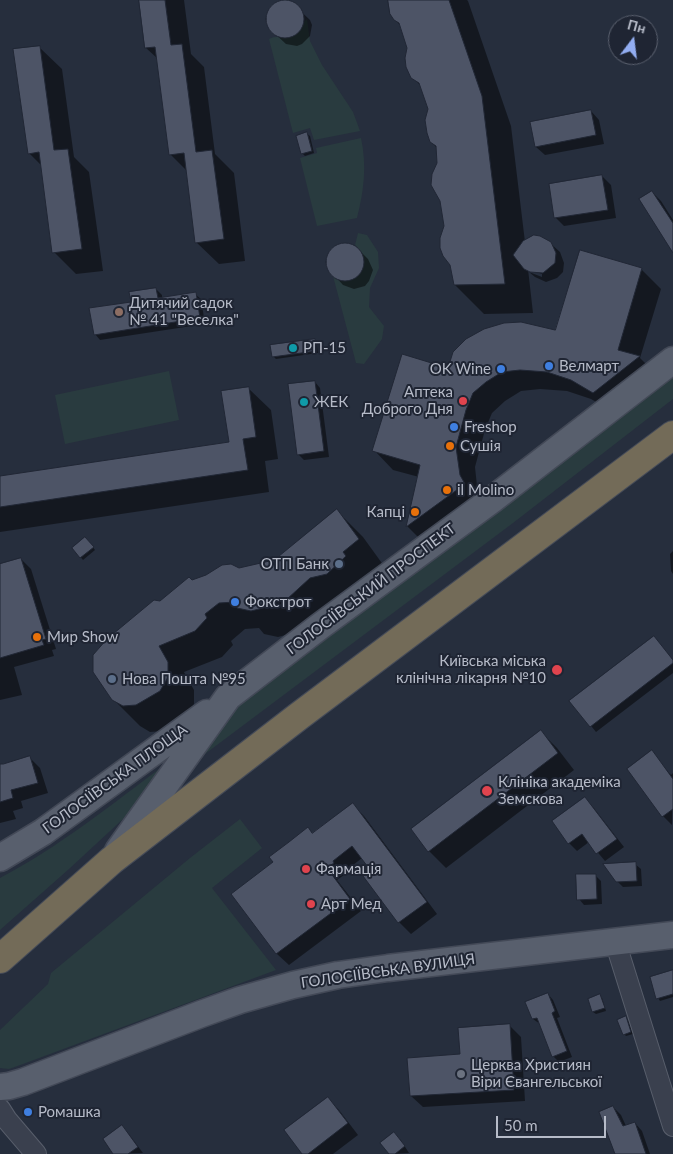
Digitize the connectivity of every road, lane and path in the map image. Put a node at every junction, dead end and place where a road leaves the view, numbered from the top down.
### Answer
1 (673, 360) edge
2 (673, 435) edge
3 (228, 697) junction
4 (0, 858) edge
5 (112, 860) junction
6 (673, 935) edge
7 (615, 941) junction
8 (0, 960) edge
9 (0, 1087) edge
10 (0, 1109) edge
11 (673, 1126) edge
12 (36, 1154) edge

1 - 3 main road, ГОЛОСІЇВСЬКИЙ ПРОСПЕКТ
2 - 5 highway, ГОЛОСІЇВСЬКИЙ ПРОСПЕКТ
3 - 4 main road, ГОЛОСІЇВСЬКА ПЛОЩА
3 - 5 main road, ГОЛОСІЇВСЬКИЙ ПРОСПЕКТ
5 - 8 highway, ГОЛОСІЇВСЬКИЙ ПРОСПЕКТ
6 - 7 main road, ГОЛОСІЇВСЬКА ВУЛИЦЯ
7 - 9 main road, ГОЛОСІЇВСЬКА ВУЛИЦЯ
7 - 11 street
10 - 12 street

